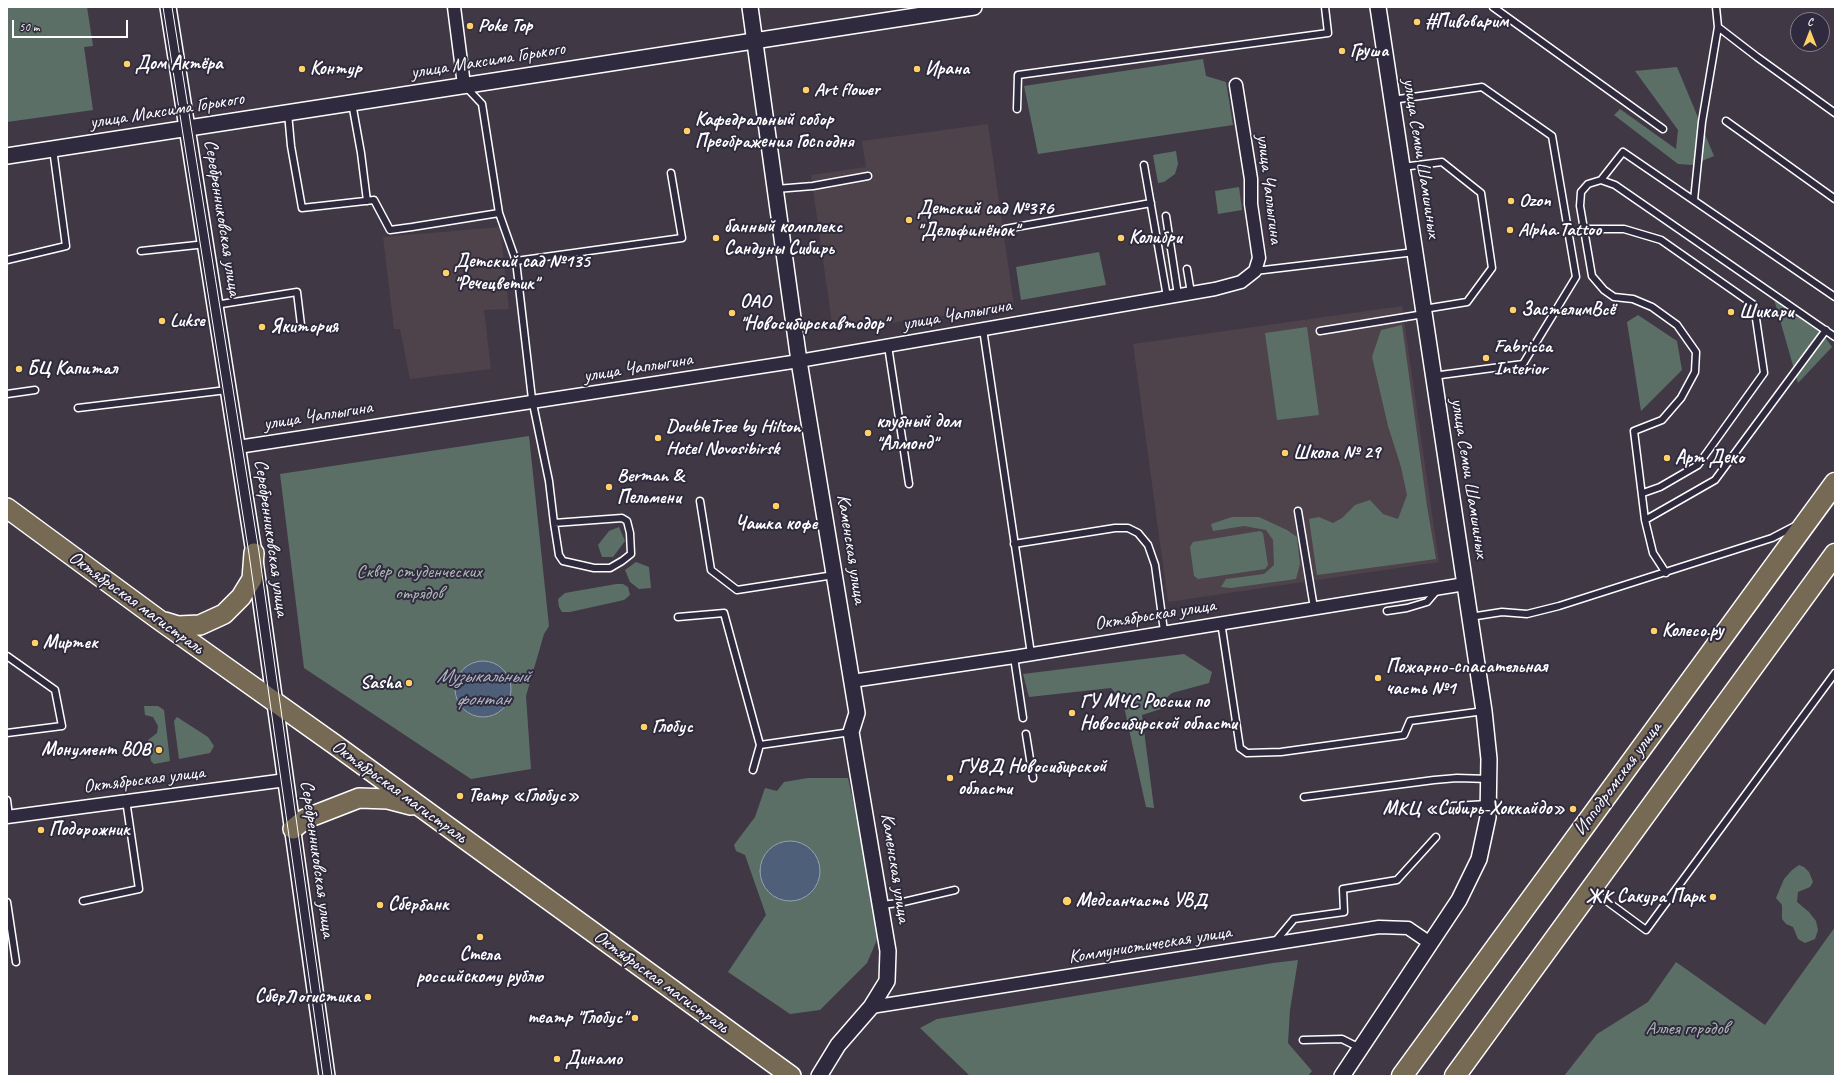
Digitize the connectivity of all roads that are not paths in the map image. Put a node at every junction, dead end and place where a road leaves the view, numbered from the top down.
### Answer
1 (168, 7) edge
2 (454, 7) edge
3 (750, 7) edge
4 (974, 7) edge
5 (1325, 7) edge
6 (1378, 7) edge
7 (1493, 7) edge
8 (1716, 7) edge
9 (937, 10) edge
10 (1718, 27) junction
11 (754, 40) junction
12 (464, 85) junction
13 (1236, 85) dead end
14 (1392, 100) junction
15 (352, 103) junction
16 (1017, 109) dead end
17 (288, 113) junction
18 (1835, 113) edge
19 (1726, 121) dead end
20 (188, 128) junction
21 (1663, 128) dead end
22 (53, 149) junction
23 (7, 156) edge
24 (1144, 165) dead end
25 (1402, 167) junction
26 (671, 173) dead end
27 (868, 176) dead end
28 (1601, 180) junction
29 (776, 189) junction
30 (1835, 199) edge
31 (1694, 200) junction
32 (367, 201) junction
33 (1151, 203) junction
34 (499, 213) junction
35 (1166, 216) dead end
36 (1005, 229) dead end
37 (1583, 229) junction
38 (206, 244) junction
39 (141, 251) dead end
40 (1415, 252) junction
41 (7, 260) edge
42 (516, 261) junction
43 (1187, 269) dead end
44 (1255, 271) junction
45 (1191, 293) junction
46 (1173, 296) junction
47 (1835, 298) edge
48 (215, 305) junction
49 (1424, 311) junction
50 (301, 325) dead end
51 (983, 329) junction
52 (1826, 330) junction
53 (1320, 331) dead end
54 (1835, 337) edge
55 (888, 346) junction
56 (799, 361) junction
57 (1434, 376) junction
58 (35, 390) dead end
59 (228, 390) junction
60 (7, 394) edge
61 (533, 402) junction
62 (78, 408) dead end
63 (238, 447) junction
64 (1835, 483) edge
65 (909, 484) dead end
66 (1643, 493) junction
67 (700, 501) dead end
68 (7, 508) edge
69 (1298, 511) dead end
70 (1810, 518) junction
71 (1646, 520) junction
72 (554, 523) junction
73 (1014, 544) junction
74 (254, 553) junction
75 (1835, 554) edge
76 (1666, 573) junction
77 (835, 575) junction
78 (1465, 584) junction
79 (1440, 588) junction
80 (1314, 608) junction
81 (1387, 611) dead end
82 (678, 617) dead end
83 (1470, 617) junction
84 (158, 619) junction
85 (1221, 622) junction
86 (1164, 632) junction
87 (1031, 654) junction
88 (7, 656) edge
89 (1014, 657) junction
90 (1835, 673) edge
91 (852, 681) junction
92 (275, 703) junction
93 (1484, 711) junction
94 (1023, 718) dead end
95 (851, 732) junction
96 (7, 733) edge
97 (1026, 734) dead end
98 (760, 746) junction
99 (753, 770) dead end
100 (1033, 778) dead end
101 (1489, 779) junction
102 (286, 780) junction
103 (1304, 797) dead end
104 (7, 800) edge
105 (126, 800) junction
106 (1488, 804) junction
107 (1453, 806) dead end
108 (423, 809) junction
109 (8, 816) edge
110 (293, 830) junction
111 (1436, 837) dead end
112 (1590, 889) junction
113 (955, 890) dead end
114 (83, 901) dead end
115 (7, 902) edge
116 (881, 905) junction
117 (1430, 943) junction
118 (1271, 945) junction
119 (16, 962) dead end
120 (871, 1007) junction
121 (1303, 1040) dead end
122 (1360, 1048) junction
123 (327, 1076) edge
124 (791, 1076) edge
125 (819, 1076) edge
126 (1342, 1076) edge
127 (1402, 1076) edge
128 (1455, 1076) edge

1 - 20 street, Серебренниковская улица
2 - 12 street
3 - 11 street, Каменская улица
4 - 9 street, улица Максима Горького
5 - 16 lane
6 - 14 street, улица Семьи Шамшиных
7 - 21 lane
8 - 10 lane
9 - 11 street, улица Максима Горького
10 - 18 lane
10 - 31 lane
11 - 12 street, улица Максима Горького
11 - 29 street, Каменская улица
12 - 15 street, улица Максима Горького
12 - 34 lane
13 - 44 street, улица Чаплыгина
14 - 25 street, улица Семьи Шамшиных
14 - 57 lane
15 - 17 street, улица Максима Горького
15 - 32 lane
17 - 20 street, улица Максима Горького
17 - 32 lane
19 - 30 lane
20 - 22 street, улица Максима Горького
20 - 38 street, Серебренниковская улица
22 - 23 street, улица Максима Горького
22 - 41 lane
24 - 33 lane
25 - 40 street, улица Семьи Шамшиных
25 - 49 lane
26 - 42 lane
27 - 29 lane
28 - 31 lane
28 - 37 lane
28 - 52 lane
29 - 56 street, Каменская улица
31 - 47 lane
32 - 34 lane
33 - 36 lane
33 - 46 lane
34 - 42 lane
35 - 46 lane
37 - 66 lane
37 - 66 lane
38 - 39 lane
38 - 48 street, Серебренниковская улица
40 - 44 lane
40 - 49 street, улица Семьи Шамшиных
42 - 61 lane
43 - 45 lane
44 - 45 street, улица Чаплыгина
45 - 46 street, улица Чаплыгина
46 - 51 street, улица Чаплыгина
48 - 50 lane
48 - 59 street, Серебренниковская улица
49 - 53 lane
49 - 57 street, улица Семьи Шамшиных
51 - 55 street, улица Чаплыгина
51 - 73 lane
52 - 54 lane
52 - 71 lane
55 - 56 street, улица Чаплыгина
55 - 65 lane
56 - 61 street, улица Чаплыгина
56 - 77 street, Каменская улица
57 - 78 street, улица Семьи Шамшиных
58 - 60 lane
59 - 62 lane
59 - 63 street, Серебренниковская улица
61 - 63 street, улица Чаплыгина
61 - 72 lane
63 - 74 street, Серебренниковская улица
64 - 70 highway, Ипподромская улица
66 - 71 lane
67 - 77 lane
68 - 84 main road, Октябрьская магистраль
69 - 80 lane
70 - 76 lane
70 - 127 highway, Ипподромская улица
71 - 76 lane
72 - 72 lane
73 - 86 lane
73 - 87 lane
74 - 84 main road
74 - 92 street, Серебренниковская улица
75 - 112 highway
76 - 83 lane
77 - 91 street, Каменская улица
78 - 79 street, Октябрьская улица
78 - 83 street, улица Семьи Шамшиных
79 - 80 street, Октябрьская улица
79 - 81 lane
80 - 85 street, Октябрьская улица
82 - 98 lane
83 - 93 street, улица Семьи Шамшиных
84 - 92 main road, Октябрьская магистраль
85 - 86 street, Октябрьская улица
85 - 93 lane
86 - 87 street, Октябрьская улица
87 - 89 street, Октябрьская улица
88 - 96 lane
89 - 91 street, Октябрьская улица
89 - 94 lane
90 - 112 lane
91 - 95 street, Каменская улица
92 - 102 street, Серебренниковская улица
92 - 108 main road, Октябрьская магистраль
93 - 101 street, улица Семьи Шамшиных
95 - 98 lane
95 - 116 street, Каменская улица
97 - 100 lane
98 - 99 lane
101 - 103 lane
101 - 106 street, улица Семьи Шамшиных
102 - 105 street, Октябрьская улица
102 - 110 street, Серебренниковская улица
104 - 109 lane
105 - 109 street, Октябрьская улица
105 - 114 lane
106 - 107 lane
106 - 117 street, улица Семьи Шамшиных
108 - 110 main road
108 - 124 main road, Октябрьская магистраль
110 - 123 street, Серебренниковская улица
111 - 118 lane
112 - 128 highway
113 - 116 lane
115 - 119 lane
116 - 120 street, Каменская улица
117 - 118 street, Коммунистическая улица
117 - 122 street, улица Семьи Шамшиных
118 - 120 street, Коммунистическая улица
120 - 125 street, Каменская улица
121 - 122 lane
122 - 126 street, улица Семьи Шамшиных

